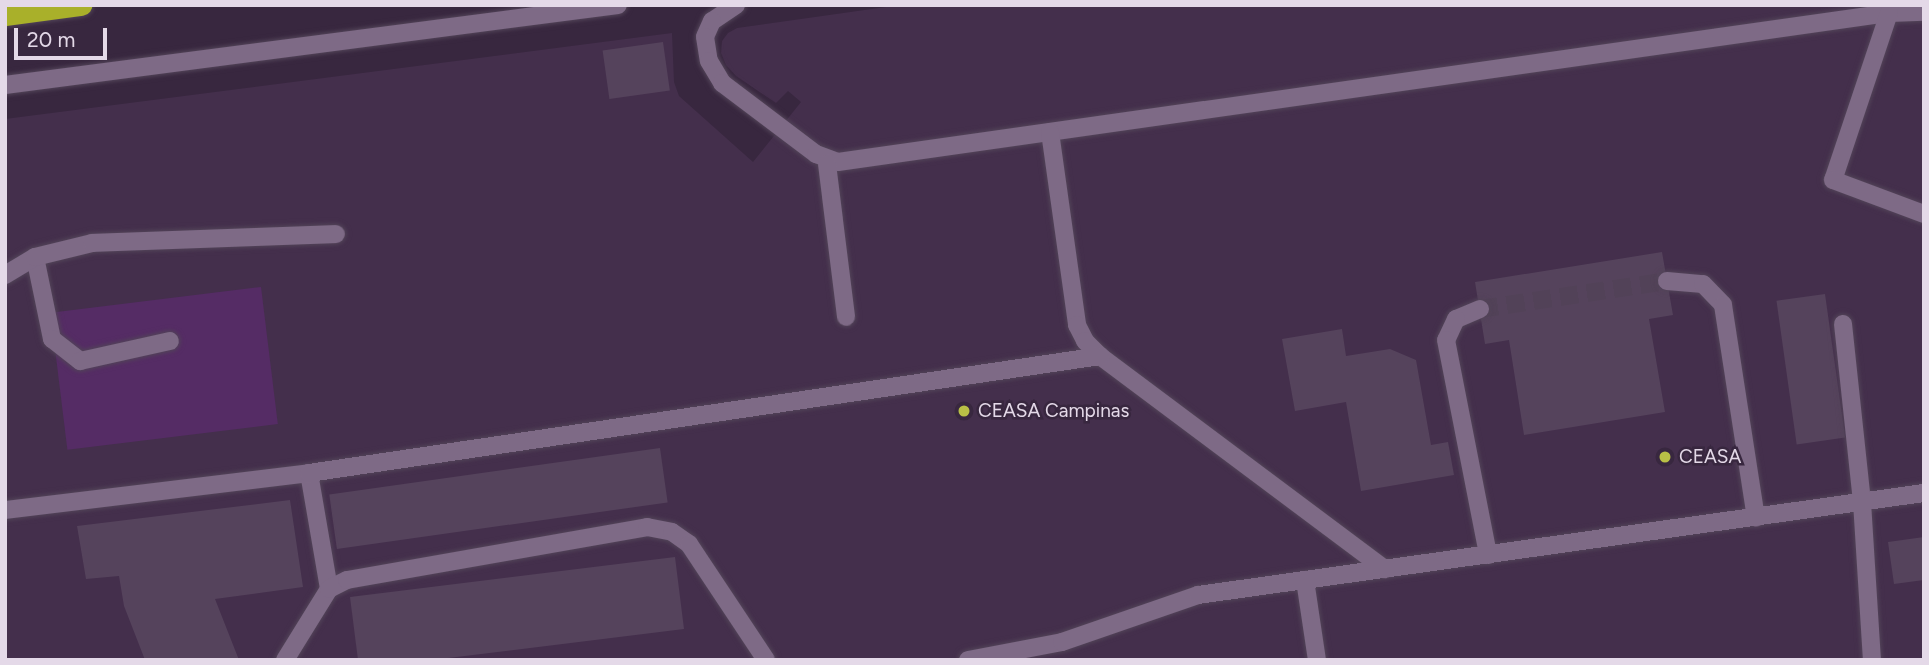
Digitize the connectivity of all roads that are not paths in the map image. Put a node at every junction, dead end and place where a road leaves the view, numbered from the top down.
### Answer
1 (81, 5) edge
2 (618, 5) edge
3 (736, 5) edge
4 (1924, 12) edge
5 (1889, 13) junction
6 (5, 15) edge
7 (5, 85) edge
8 (1050, 132) junction
9 (827, 164) dead end
10 (1924, 214) edge
11 (336, 234) dead end
12 (35, 257) junction
13 (5, 275) edge
14 (1667, 281) tunnel mouth
15 (1480, 309) tunnel mouth
16 (846, 317) dead end
17 (1843, 324) dead end
18 (170, 341) dead end
19 (1100, 356) junction
20 (309, 473) junction
21 (1924, 494) edge
22 (1862, 502) junction
23 (5, 510) edge
24 (1756, 517) junction
25 (1488, 555) junction
26 (1385, 569) junction
27 (1305, 580) junction
28 (329, 589) junction
29 (285, 660) edge
30 (766, 660) edge
31 (968, 660) edge
32 (1317, 660) edge
33 (1872, 660) edge

1 - 6 highway
2 - 7 lane
3 - 8 lane
4 - 5 lane
5 - 8 lane
5 - 10 lane
8 - 19 lane
9 - 16 lane
11 - 12 lane
12 - 13 lane
12 - 18 lane
14 - 24 lane
15 - 25 lane
17 - 22 lane
19 - 20 lane
19 - 26 lane
20 - 23 lane
20 - 28 lane
21 - 22 lane
22 - 24 lane
22 - 33 lane
24 - 25 lane
25 - 26 lane
26 - 27 lane
27 - 31 lane
27 - 32 lane
28 - 29 lane
28 - 30 lane

